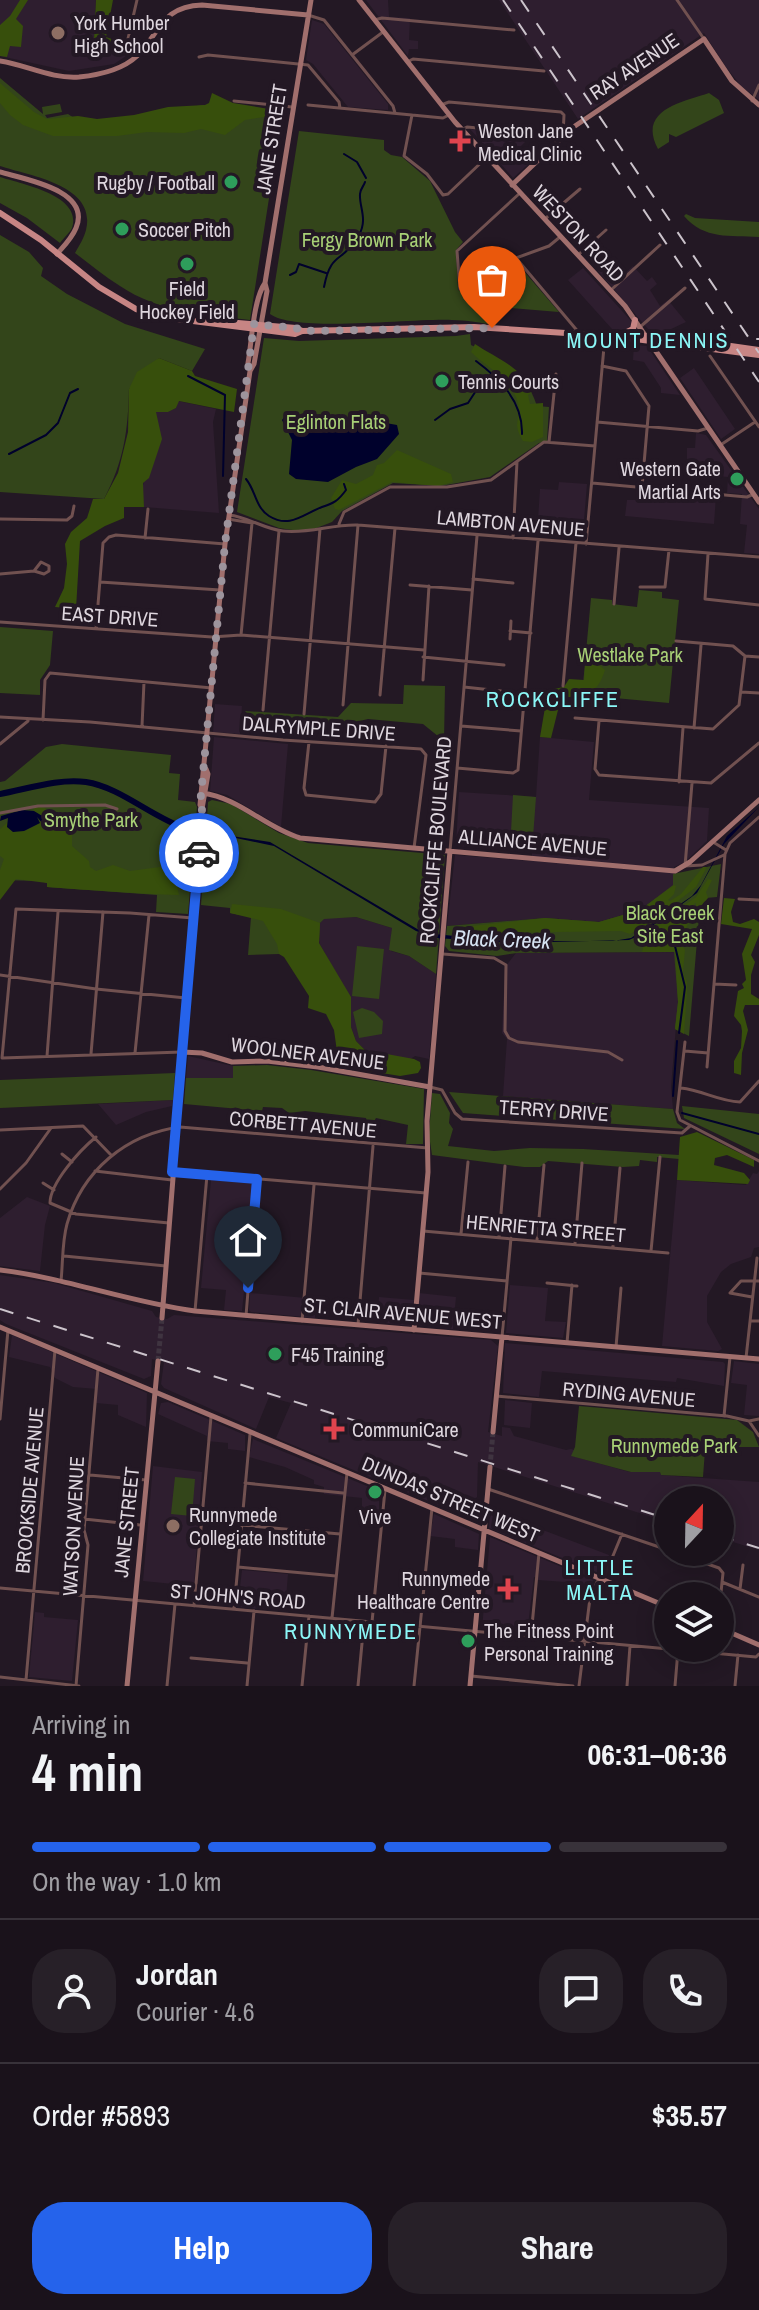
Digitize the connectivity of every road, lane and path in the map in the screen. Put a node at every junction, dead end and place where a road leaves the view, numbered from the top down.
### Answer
1 (137, 0) edge
2 (311, 0) edge
3 (359, 0) edge
4 (677, 0) edge
5 (308, 15) junction
6 (374, 20) junction
7 (132, 22) junction
8 (514, 30) dead end
9 (156, 31) junction
10 (383, 32) junction
11 (704, 39) junction
12 (127, 43) dead end
13 (352, 55) junction
14 (199, 57) dead end
15 (0, 61) edge
16 (407, 62) junction
17 (299, 63) junction
18 (544, 71) dead end
19 (759, 85) edge
20 (234, 101) dead end
21 (752, 101) junction
22 (308, 105) dead end
23 (441, 105) junction
24 (759, 105) edge
25 (292, 107) junction
26 (340, 108) junction
27 (395, 113) junction
28 (412, 115) junction
29 (449, 115) junction
30 (461, 130) junction
31 (563, 136) junction
32 (487, 157) junction
33 (0, 172) edge
34 (512, 185) junction
35 (580, 189) dead end
36 (520, 193) junction
37 (0, 213) edge
38 (545, 219) junction
39 (606, 230) dead end
40 (560, 237) junction
41 (660, 245) dead end
42 (57, 254) junction
43 (578, 256) junction
44 (516, 258) junction
45 (685, 288) dead end
46 (611, 290) junction
47 (635, 320) junction
48 (257, 327) junction
49 (640, 327) junction
50 (580, 334) junction
51 (612, 335) junction
52 (648, 339) junction
53 (759, 353) edge
54 (710, 356) dead end
55 (602, 366) junction
56 (556, 374) dead end
57 (597, 422) junction
58 (755, 422) junction
59 (647, 427) junction
60 (759, 427) edge
61 (709, 428) junction
62 (549, 442) junction
63 (720, 445) junction
64 (595, 446) junction
65 (517, 462) junction
66 (592, 483) junction
67 (642, 487) junction
68 (754, 494) junction
69 (759, 502) edge
70 (74, 506) dead end
71 (148, 509) dead end
72 (228, 517) junction
73 (0, 519) edge
74 (252, 523) junction
75 (339, 524) junction
76 (358, 525) junction
77 (263, 526) junction
78 (395, 528) junction
79 (320, 529) junction
80 (279, 531) junction
81 (477, 535) junction
82 (145, 538) junction
83 (513, 538) junction
84 (538, 540) junction
85 (576, 543) junction
86 (225, 544) junction
87 (586, 544) junction
88 (619, 546) junction
89 (669, 550) junction
90 (708, 553) junction
91 (759, 557) edge
92 (34, 571) dead end
93 (0, 574) edge
94 (473, 579) junction
95 (100, 582) junction
96 (513, 583) dead end
97 (410, 585) dead end
98 (429, 586) junction
99 (640, 587) dead end
100 (221, 590) junction
101 (472, 590) junction
102 (614, 604) dead end
103 (759, 605) edge
104 (511, 621) dead end
105 (0, 622) edge
106 (96, 630) junction
107 (510, 631) junction
108 (531, 633) junction
109 (241, 635) junction
110 (217, 636) junction
111 (269, 637) junction
112 (510, 639) dead end
113 (311, 640) junction
114 (676, 641) dead end
115 (348, 643) junction
116 (701, 643) junction
117 (384, 646) junction
118 (424, 650) junction
119 (745, 656) junction
120 (423, 657) junction
121 (759, 657) edge
122 (466, 661) junction
123 (504, 665) dead end
124 (423, 680) dead end
125 (144, 682) junction
126 (563, 686) dead end
127 (464, 687) junction
128 (212, 688) junction
129 (501, 691) dead end
130 (741, 692) junction
131 (759, 693) edge
132 (380, 695) dead end
133 (343, 705) dead end
134 (263, 710) dead end
135 (304, 714) dead end
136 (0, 717) edge
137 (575, 718) dead end
138 (30, 720) junction
139 (43, 720) junction
140 (599, 721) junction
141 (461, 726) junction
142 (142, 727) junction
143 (683, 728) junction
144 (694, 728) junction
145 (522, 731) junction
146 (209, 734) junction
147 (309, 742) junction
148 (759, 743) edge
149 (0, 744) edge
150 (386, 746) junction
151 (457, 768) junction
152 (679, 782) junction
153 (692, 783) junction
154 (204, 793) junction
155 (759, 800) edge
156 (117, 809) dead end
157 (0, 813) edge
158 (759, 817) edge
159 (716, 844) junction
160 (414, 848) junction
161 (450, 851) junction
162 (724, 852) junction
163 (685, 866) junction
164 (739, 899) dead end
165 (759, 900) edge
166 (58, 911) junction
167 (103, 912) junction
168 (149, 915) junction
169 (193, 918) junction
170 (441, 953) junction
171 (0, 975) edge
172 (9, 976) junction
173 (53, 983) junction
174 (714, 984) junction
175 (736, 985) dead end
176 (96, 989) junction
177 (141, 994) junction
178 (186, 998) junction
179 (685, 1042) dead end
180 (685, 1051) junction
181 (182, 1052) junction
182 (135, 1053) junction
183 (708, 1053) junction
184 (91, 1054) junction
185 (47, 1056) junction
186 (1, 1058) edge
187 (622, 1060) dead end
188 (707, 1067) dead end
189 (759, 1081) edge
190 (430, 1087) junction
191 (681, 1088) junction
192 (690, 1126) junction
193 (52, 1127) junction
194 (176, 1128) junction
195 (0, 1130) edge
196 (96, 1137) junction
197 (373, 1144) junction
198 (428, 1148) junction
199 (62, 1154) dead end
200 (111, 1155) junction
201 (660, 1157) dead end
202 (759, 1161) edge
203 (72, 1162) junction
204 (468, 1162) dead end
205 (582, 1163) dead end
206 (544, 1165) dead end
207 (505, 1166) dead end
208 (620, 1168) dead end
209 (95, 1171) junction
210 (172, 1172) junction
211 (207, 1175) junction
212 (257, 1179) junction
213 (172, 1180) junction
214 (43, 1183) dead end
215 (314, 1184) junction
216 (0, 1189) edge
217 (370, 1189) junction
218 (54, 1190) junction
219 (426, 1193) junction
220 (72, 1212) junction
221 (169, 1223) junction
222 (423, 1231) junction
223 (461, 1234) junction
224 (499, 1237) junction
225 (511, 1238) junction
226 (537, 1240) junction
227 (575, 1244) junction
228 (613, 1247) junction
229 (651, 1251) junction
230 (668, 1253) dead end
231 (64, 1256) junction
232 (757, 1258) dead end
233 (166, 1266) junction
234 (0, 1270) edge
235 (419, 1273) junction
236 (756, 1280) edge
237 (61, 1281) junction
238 (507, 1281) junction
239 (547, 1283) dead end
240 (572, 1285) junction
241 (577, 1286) dead end
242 (621, 1288) dead end
243 (752, 1297) junction
244 (163, 1306) junction
245 (195, 1311) junction
246 (246, 1316) junction
247 (162, 1318) tunnel mouth
248 (302, 1321) junction
249 (750, 1321) junction
250 (759, 1321) edge
251 (358, 1325) junction
252 (0, 1327) edge
253 (8, 1330) junction
254 (414, 1330) junction
255 (502, 1337) junction
256 (567, 1343) junction
257 (616, 1347) junction
258 (55, 1350) junction
259 (3, 1356) edge
260 (730, 1357) junction
261 (746, 1358) junction
262 (759, 1359) edge
263 (158, 1361) tunnel mouth
264 (98, 1369) junction
265 (155, 1390) junction
266 (496, 1396) junction
267 (724, 1416) junction
268 (211, 1417) junction
269 (0, 1419) edge
270 (759, 1419) edge
271 (749, 1421) junction
272 (493, 1432) tunnel mouth
273 (251, 1433) junction
274 (759, 1436) edge
275 (490, 1467) tunnel mouth
276 (347, 1473) junction
277 (89, 1475) junction
278 (146, 1480) junction
279 (245, 1483) junction
280 (386, 1489) junction
281 (488, 1489) junction
282 (343, 1493) junction
283 (432, 1508) junction
284 (84, 1519) junction
285 (142, 1525) junction
286 (241, 1525) junction
287 (484, 1530) junction
288 (340, 1534) junction
289 (622, 1534) junction
290 (654, 1545) edge
291 (539, 1553) junction
292 (743, 1565) dead end
293 (713, 1566) edge
294 (238, 1567) junction
295 (336, 1576) junction
296 (601, 1579) junction
297 (722, 1582) edge
298 (734, 1587) edge
299 (0, 1588) edge
300 (740, 1590) junction
301 (34, 1591) junction
302 (83, 1596) junction
303 (759, 1597) edge
304 (134, 1601) junction
305 (654, 1601) edge
306 (175, 1604) junction
307 (194, 1606) junction
308 (234, 1609) junction
309 (254, 1611) junction
310 (309, 1616) junction
311 (332, 1618) junction
312 (364, 1621) junction
313 (372, 1622) junction
314 (420, 1626) junction
315 (475, 1631) junction
316 (734, 1634) edge
317 (531, 1636) junction
318 (585, 1641) junction
319 (630, 1645) junction
320 (759, 1645) edge
321 (654, 1647) edge
322 (759, 1654) edge
323 (734, 1655) edge
324 (738, 1655) junction
325 (191, 1658) dead end
326 (677, 1662) edge
327 (249, 1663) junction
328 (471, 1676) junction
329 (0, 1677) edge
330 (26, 1680) junction
331 (78, 1686) edge
332 (127, 1686) edge
333 (167, 1686) edge
334 (247, 1686) edge
335 (302, 1686) edge
336 (358, 1686) edge
337 (414, 1686) edge
338 (470, 1686) edge
339 (573, 1686) edge
340 (579, 1686) edge
341 (627, 1686) edge
342 (675, 1686) edge
343 (735, 1686) edge

1 - 7 street
2 - 5 main road, JANE STREET
3 - 6 main road, WESTON ROAD
4 - 11 street
5 - 9 main road
5 - 13 street
5 - 17 main road, JANE STREET
6 - 8 street
6 - 10 main road, WESTON ROAD
7 - 9 street
7 - 12 street
9 - 15 main road
10 - 13 street
10 - 16 main road, WESTON ROAD
11 - 21 main road
11 - 31 main road, RAY AVENUE
13 - 27 street
14 - 17 street
16 - 18 street
16 - 23 main road, WESTON ROAD
17 - 25 main road, JANE STREET
17 - 26 street
19 - 21 street
20 - 25 street
21 - 24 main road
22 - 26 street
23 - 29 main road, WESTON ROAD
23 - 31 street
25 - 48 main road, JANE STREET
26 - 27 street
27 - 28 street
28 - 29 street
28 - 32 street
29 - 30 main road, WESTON ROAD
30 - 31 street
30 - 32 main road, WESTON ROAD
31 - 34 main road, RAY AVENUE
32 - 34 main road, WESTON ROAD
33 - 42 main road
34 - 36 main road, WESTON ROAD
35 - 38 street
36 - 38 main road, WESTON ROAD
36 - 44 street
37 - 42 main road
38 - 40 main road, WESTON ROAD
39 - 43 street
40 - 43 main road, WESTON ROAD
40 - 44 street
41 - 46 street
42 - 48 main road
43 - 46 main road, WESTON ROAD
44 - 50 street
45 - 49 street
46 - 47 main road, WESTON ROAD
47 - 49 main road, WESTON ROAD
47 - 51 main road
48 - 50 main road
48 - 72 main road, JANE STREET
49 - 52 main road, WESTON ROAD
50 - 51 main road
51 - 52 main road
51 - 55 street
52 - 53 main road
52 - 61 main road, WESTON ROAD
54 - 58 street
55 - 57 street
55 - 59 street
56 - 62 street
57 - 59 street
57 - 64 street
58 - 60 street
58 - 63 street
59 - 61 street
59 - 67 street
61 - 63 main road, WESTON ROAD
62 - 64 street
62 - 65 street
63 - 68 main road, WESTON ROAD
64 - 66 street
65 - 75 street
65 - 83 street
66 - 67 street
66 - 87 street
67 - 68 street
68 - 69 main road, WESTON ROAD
70 - 73 street
71 - 82 street
72 - 74 street, LAMBTON AVENUE
72 - 77 street, LAMBTON AVENUE
72 - 86 main road, JANE STREET
74 - 77 street, LAMBTON AVENUE
74 - 109 street
75 - 76 street, LAMBTON AVENUE
75 - 79 street, LAMBTON AVENUE
76 - 78 street, LAMBTON AVENUE
76 - 115 street
77 - 80 street, LAMBTON AVENUE
78 - 81 street, LAMBTON AVENUE
78 - 117 street
79 - 80 street, LAMBTON AVENUE
79 - 113 street
80 - 111 street
81 - 83 street, LAMBTON AVENUE
81 - 94 street, ROCKCLIFFE BOULEVARD
82 - 86 street
82 - 95 street
83 - 84 street, LAMBTON AVENUE
84 - 85 street, LAMBTON AVENUE
84 - 108 street
85 - 87 street, LAMBTON AVENUE
85 - 126 street
86 - 100 main road, JANE STREET
87 - 88 street, LAMBTON AVENUE
88 - 89 street, LAMBTON AVENUE
88 - 102 street
89 - 90 street, LAMBTON AVENUE
89 - 99 street
90 - 91 street, LAMBTON AVENUE
90 - 103 street
92 - 93 street
94 - 96 street
94 - 101 street, ROCKCLIFFE BOULEVARD
95 - 100 street
95 - 106 street
97 - 98 street
98 - 101 street
98 - 118 street
100 - 110 main road, JANE STREET
101 - 122 street, ROCKCLIFFE BOULEVARD
104 - 107 street
105 - 106 street, EAST DRIVE
106 - 110 street, EAST DRIVE
107 - 108 street
107 - 112 street
108 - 145 street
109 - 110 street, EAST DRIVE
109 - 111 street, EAST DRIVE
110 - 128 main road, JANE STREET
111 - 113 street, EAST DRIVE
111 - 134 street
113 - 115 street, EAST DRIVE
113 - 135 street
114 - 116 street
115 - 117 street, EAST DRIVE
115 - 133 street
116 - 119 street
116 - 144 street
117 - 118 street, EAST DRIVE
117 - 132 street
118 - 120 street
119 - 121 street
119 - 130 street
120 - 122 street
120 - 124 street
122 - 123 street
122 - 127 street, ROCKCLIFFE BOULEVARD
125 - 128 street
125 - 139 street
125 - 142 street
127 - 129 street
127 - 141 street, ROCKCLIFFE BOULEVARD
128 - 146 main road, JANE STREET
130 - 131 street
130 - 144 street
136 - 138 street, DALRYMPLE DRIVE
137 - 140 street
138 - 139 street, DALRYMPLE DRIVE
138 - 149 street
139 - 142 street, DALRYMPLE DRIVE
140 - 143 street
140 - 152 street
141 - 145 street
141 - 151 street, ROCKCLIFFE BOULEVARD
142 - 146 street, DALRYMPLE DRIVE
143 - 144 street
143 - 152 street
145 - 151 street
146 - 147 street, DALRYMPLE DRIVE
146 - 154 main road, JANE STREET
147 - 150 street, DALRYMPLE DRIVE
147 - 150 street
148 - 153 street
150 - 160 street, DALRYMPLE DRIVE
151 - 161 street, ROCKCLIFFE BOULEVARD
152 - 153 street
153 - 163 street
154 - 160 main road, ALLIANCE AVENUE
154 - 169 main road, JANE STREET
155 - 159 main road
156 - 157 street
158 - 162 street
159 - 162 street
159 - 163 main road
160 - 161 main road, ALLIANCE AVENUE
161 - 163 main road, ALLIANCE AVENUE
161 - 170 main road, ROCKCLIFFE BOULEVARD
162 - 163 street, ALLIANCE AVENUE
162 - 174 street
164 - 165 street
166 - 167 street
166 - 172 street
166 - 173 street
167 - 168 street
167 - 176 street
168 - 169 street
168 - 177 street
169 - 178 main road, JANE STREET
170 - 187 street
170 - 190 main road, ROCKCLIFFE BOULEVARD
171 - 172 street
172 - 173 street
172 - 186 street
173 - 176 street
173 - 185 street
174 - 175 street
174 - 183 street
176 - 177 street
176 - 184 street
177 - 178 street
177 - 182 street
178 - 181 main road, JANE STREET
179 - 180 street
180 - 183 street
180 - 191 street
181 - 182 street
181 - 190 main road, WOOLNER AVENUE
181 - 194 main road, JANE STREET
182 - 184 street
183 - 188 street
184 - 185 street
185 - 186 street
189 - 191 street
190 - 192 street, TERRY DRIVE
190 - 198 main road, ROCKCLIFFE BOULEVARD
191 - 192 street
192 - 202 street
193 - 195 street
193 - 196 street
193 - 216 street
194 - 197 street, CORBETT AVENUE
194 - 200 street
194 - 210 main road, JANE STREET
196 - 200 street
196 - 203 street
197 - 198 street, CORBETT AVENUE
197 - 217 street
198 - 219 main road, ROCKCLIFFE BOULEVARD
199 - 203 street
200 - 209 street
201 - 229 street
203 - 218 street
204 - 223 street
205 - 227 street
206 - 226 street
207 - 224 street
208 - 228 street
209 - 213 street
209 - 220 street
210 - 211 street
210 - 213 main road, JANE STREET
211 - 212 street
211 - 245 street
212 - 215 street
212 - 246 street
213 - 221 main road, JANE STREET
214 - 218 street
215 - 217 street
215 - 248 street
217 - 219 street
217 - 251 street
218 - 220 street
219 - 222 main road, ROCKCLIFFE BOULEVARD
220 - 221 street
220 - 231 street
221 - 233 main road, JANE STREET
222 - 223 street, HENRIETTA STREET
222 - 235 main road, ROCKCLIFFE BOULEVARD
223 - 224 street, HENRIETTA STREET
224 - 225 street, HENRIETTA STREET
225 - 226 street, HENRIETTA STREET
225 - 238 street
226 - 227 street, HENRIETTA STREET
227 - 228 street, HENRIETTA STREET
228 - 229 street, HENRIETTA STREET
229 - 230 street, HENRIETTA STREET
231 - 233 street
231 - 237 street
232 - 236 street
233 - 244 main road, JANE STREET
234 - 237 main road, ST. CLAIR AVENUE WEST
235 - 238 street
235 - 254 main road, ROCKCLIFFE BOULEVARD
236 - 243 street
236 - 243 street
237 - 244 main road, ST. CLAIR AVENUE WEST
238 - 255 street
239 - 240 street
240 - 241 street
240 - 256 street
242 - 257 street
243 - 249 street
244 - 245 main road, ST. CLAIR AVENUE WEST
244 - 247 main road, JANE STREET
245 - 246 main road, ST. CLAIR AVENUE WEST
246 - 248 main road, ST. CLAIR AVENUE WEST
248 - 251 main road, ST. CLAIR AVENUE WEST
249 - 250 street
249 - 261 street
251 - 254 main road, ST. CLAIR AVENUE WEST
252 - 253 main road, DUNDAS STREET WEST
253 - 258 main road, DUNDAS STREET WEST
253 - 259 street
254 - 255 main road, ST. CLAIR AVENUE WEST
255 - 256 main road, ST. CLAIR AVENUE WEST
255 - 266 main road
256 - 257 main road, ST. CLAIR AVENUE WEST
257 - 260 main road, ST. CLAIR AVENUE WEST
258 - 264 main road, DUNDAS STREET WEST
258 - 301 street, BROOKSIDE AVENUE
259 - 269 street
260 - 261 main road, ST. CLAIR AVENUE WEST
260 - 267 street
261 - 262 main road, ST. CLAIR AVENUE WEST
263 - 265 main road, JANE STREET
264 - 265 main road, DUNDAS STREET WEST
264 - 277 street, WATSON AVENUE
265 - 268 main road, DUNDAS STREET WEST
265 - 278 main road, JANE STREET
266 - 267 street, RYDING AVENUE
266 - 272 main road
267 - 271 street, RYDING AVENUE
268 - 273 main road, DUNDAS STREET WEST
268 - 307 street
270 - 271 street, RYDING AVENUE
271 - 274 street
273 - 276 main road, DUNDAS STREET WEST
273 - 279 street
275 - 281 main road
276 - 280 main road, DUNDAS STREET WEST
276 - 282 street
277 - 278 street
277 - 284 street, WATSON AVENUE
278 - 285 main road, JANE STREET
279 - 282 street
279 - 286 street
280 - 283 main road, DUNDAS STREET WEST
280 - 313 street
281 - 287 main road
281 - 289 street
282 - 288 street
283 - 287 main road, DUNDAS STREET WEST
283 - 314 street
284 - 285 street
284 - 302 street, WATSON AVENUE
285 - 304 main road, JANE STREET
286 - 288 street
286 - 294 street
287 - 291 main road, DUNDAS STREET WEST
287 - 315 main road
288 - 295 street
289 - 290 street
289 - 296 street
291 - 296 main road, DUNDAS STREET WEST
291 - 317 street
292 - 300 street
293 - 297 street
294 - 295 street
294 - 308 street
295 - 311 street
296 - 305 main road, DUNDAS STREET WEST
296 - 318 street
298 - 300 street
299 - 301 street, ST JOHN'S ROAD
300 - 303 street
301 - 302 street, ST JOHN'S ROAD
301 - 330 street, BROOKSIDE AVENUE
302 - 304 street, ST JOHN'S ROAD
302 - 331 street, WATSON AVENUE
304 - 306 street, ST JOHN'S ROAD
304 - 332 main road, JANE STREET
306 - 307 street, ST JOHN'S ROAD
306 - 333 street
307 - 308 street, ST JOHN'S ROAD
308 - 309 street, ST JOHN'S ROAD
309 - 310 street, ST JOHN'S ROAD
309 - 327 street
310 - 311 street, ST JOHN'S ROAD
310 - 335 street
311 - 312 street, ST JOHN'S ROAD
312 - 313 street, ST JOHN'S ROAD
312 - 336 street
313 - 314 street, ST JOHN'S ROAD
314 - 315 street, ST JOHN'S ROAD
314 - 337 street
315 - 317 street, ST JOHN'S ROAD
315 - 328 main road
316 - 320 main road
317 - 318 street, ST JOHN'S ROAD
318 - 319 street, ST JOHN'S ROAD
318 - 340 street
319 - 321 street, ST JOHN'S ROAD
319 - 341 street
322 - 324 street, ST JOHN'S ROAD
323 - 324 street, ST JOHN'S ROAD
324 - 343 street
325 - 327 street
326 - 342 street
327 - 334 street
328 - 338 main road
328 - 339 street
329 - 330 street
330 - 331 street

